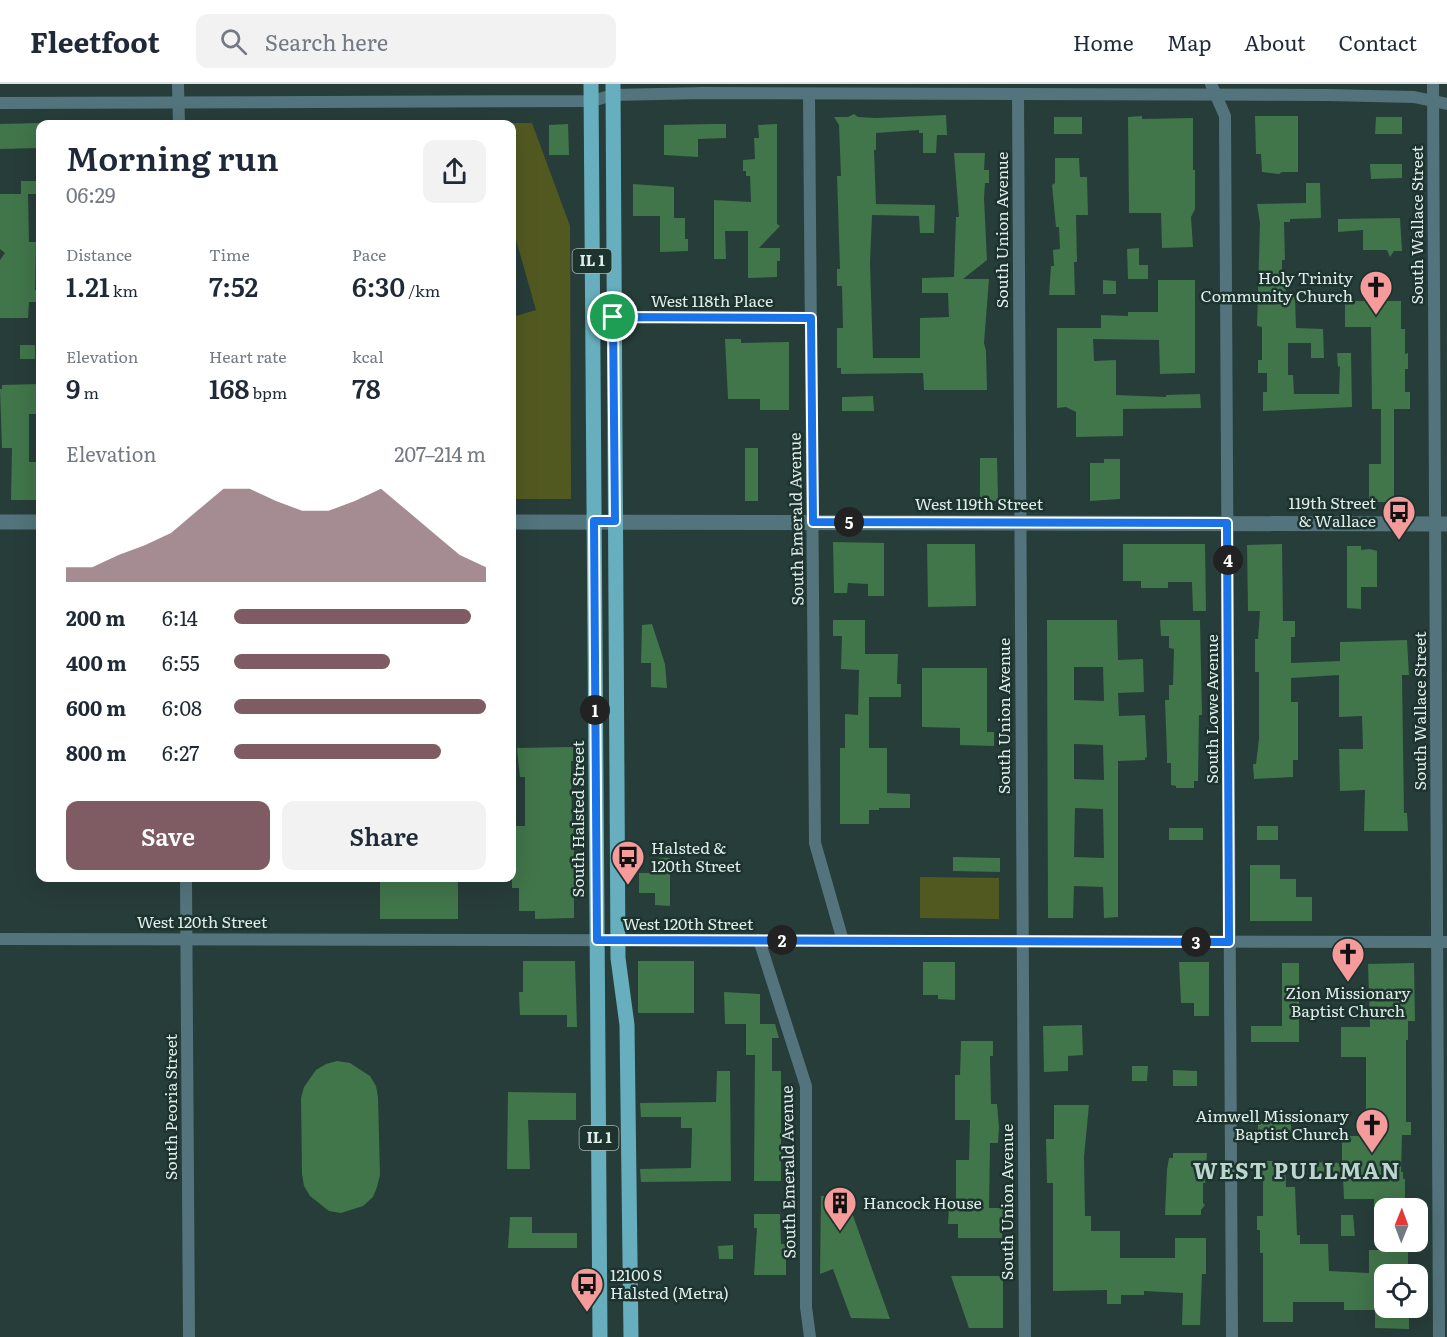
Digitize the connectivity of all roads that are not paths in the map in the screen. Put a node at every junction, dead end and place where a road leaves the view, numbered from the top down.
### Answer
1 (178, 84) edge
2 (591, 84) edge
3 (1433, 84) edge
4 (613, 89) edge
5 (899, 89) edge
6 (1213, 89) edge
7 (809, 94) junction
8 (1018, 94) junction
9 (591, 101) junction
10 (1433, 101) junction
11 (0, 103) edge
12 (178, 103) junction
13 (1447, 104) edge
14 (179, 120) edge
15 (613, 317) junction
16 (811, 318) junction
17 (594, 521) junction
18 (615, 521) junction
19 (0, 522) edge
20 (36, 522) edge
21 (516, 522) edge
22 (813, 522) junction
23 (1020, 523) junction
24 (1227, 523) junction
25 (1441, 524) edge
26 (186, 882) edge
27 (186, 938) junction
28 (0, 939) edge
29 (597, 940) junction
30 (618, 940) junction
31 (759, 940) junction
32 (843, 940) junction
33 (1022, 941) junction
34 (1229, 942) junction
35 (1442, 942) edge
36 (189, 1337) edge
37 (600, 1337) edge
38 (631, 1337) edge
39 (810, 1337) edge
40 (1025, 1337) edge
41 (1232, 1337) edge
42 (1439, 1337) edge

1 - 12 street
2 - 9 main road, South Halsted Street / IL 1
3 - 10 street, South Wallace Street
4 - 7 street
4 - 9 street
4 - 15 main road, IL 1
5 - 7 street
5 - 8 street
6 - 8 street
6 - 10 street
6 - 24 street, South Lowe Avenue
7 - 16 street, South Emerald Avenue
8 - 23 street, South Union Avenue
9 - 12 street
9 - 17 main road, South Halsted Street / IL 1
10 - 13 street
10 - 25 street, South Wallace Street
11 - 12 street
12 - 14 street
15 - 16 street, West 118th Place
15 - 18 main road, IL 1
16 - 22 street, South Emerald Avenue
17 - 18 street, West 119th Street
17 - 21 street, West 119th Street
17 - 29 main road, South Halsted Street / IL 1
18 - 22 street, West 119th Street
18 - 30 main road, IL 1
19 - 20 street
22 - 23 street, West 119th Street
22 - 32 street, South Emerald Avenue
23 - 24 street, West 119th Street
23 - 33 street, South Union Avenue
24 - 25 street, West 119th Street
24 - 34 street, South Lowe Avenue
25 - 35 street, South Wallace Street
26 - 27 street, South Peoria Street
27 - 28 street, West 120th Street
27 - 29 street, West 120th Street
27 - 36 street, South Peoria Street
29 - 30 street, West 120th Street
29 - 37 main road, South Halsted Street / IL 1
30 - 31 street, West 120th Street
30 - 38 main road, IL 1
31 - 32 street, West 120th Street
31 - 39 street, South Emerald Avenue
32 - 33 street, West 120th Street
33 - 34 street, West 120th Street
33 - 40 street, South Union Avenue
34 - 35 street, West 120th Street
34 - 41 street, South Lowe Avenue
35 - 42 street, South Wallace Street

